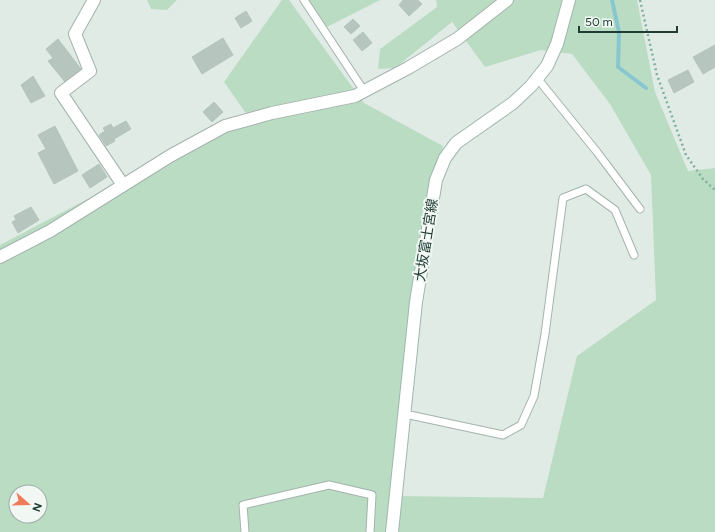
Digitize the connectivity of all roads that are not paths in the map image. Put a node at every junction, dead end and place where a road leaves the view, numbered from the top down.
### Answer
1 (94, 0) edge
2 (304, 0) edge
3 (507, 0) edge
4 (569, 0) edge
5 (537, 78) junction
6 (364, 91) junction
7 (123, 185) junction
8 (640, 209) dead end
9 (634, 255) dead end
10 (0, 257) edge
11 (405, 414) junction
12 (245, 532) edge
13 (370, 532) edge
14 (392, 532) edge

1 - 7 street
2 - 6 lane
3 - 6 street
4 - 5 street, 大坂富士宮線
5 - 8 lane
5 - 11 street, 大坂富士宮線
6 - 7 street
7 - 10 street
9 - 11 lane
11 - 14 street, 大坂富士宮線
12 - 13 lane

